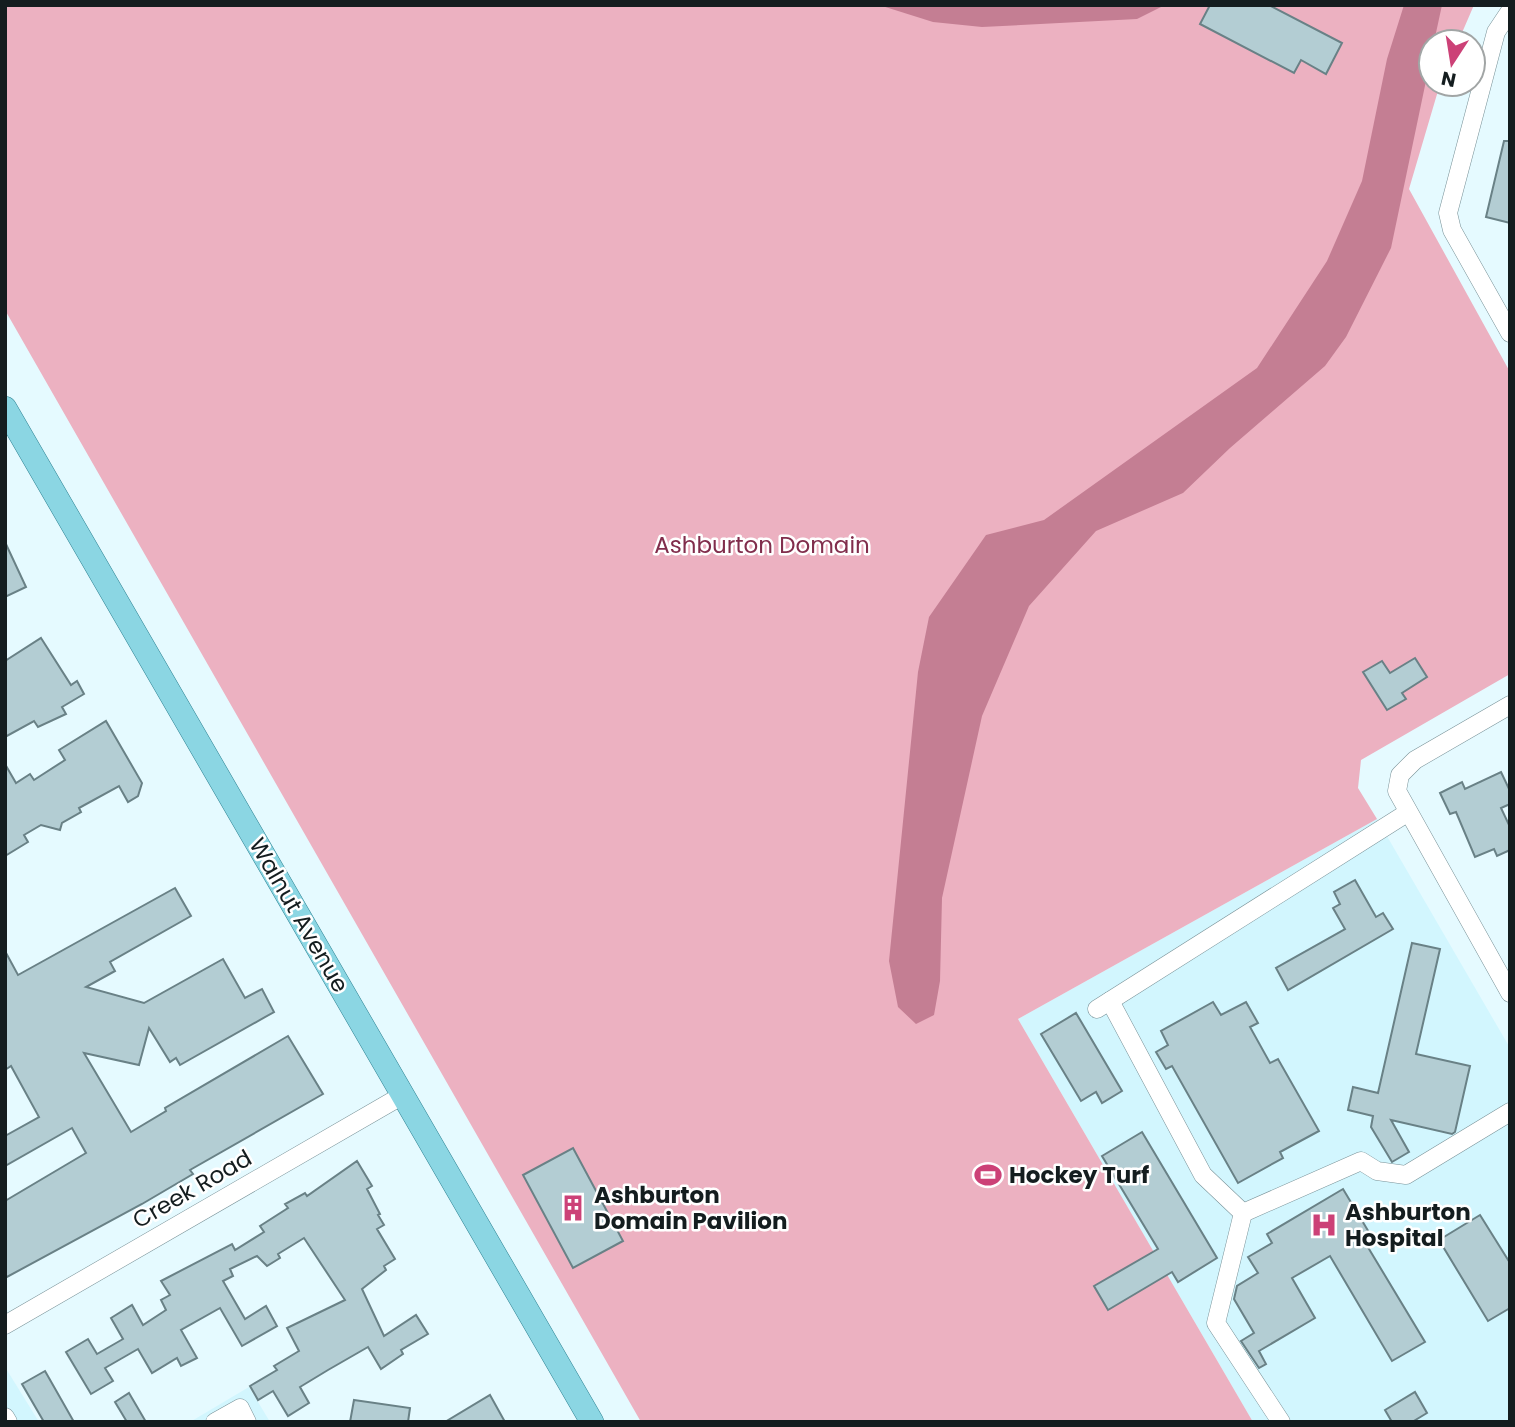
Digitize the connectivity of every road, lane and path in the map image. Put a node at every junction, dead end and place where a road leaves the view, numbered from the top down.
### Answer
1 (1510, 11) edge
2 (1510, 333) edge
3 (5, 408) edge
4 (1510, 705) edge
5 (1407, 813) junction
6 (1510, 993) edge
7 (403, 1095) junction
8 (1510, 1112) edge
9 (1243, 1213) junction
10 (5, 1325) edge
11 (215, 1422) edge
12 (247, 1422) edge
13 (592, 1422) edge
14 (1281, 1422) edge

1 - 2 street
3 - 7 main road, Walnut Avenue
4 - 5 street
5 - 6 street
5 - 9 street
7 - 10 street, Creek Road
7 - 13 main road, Walnut Avenue
8 - 9 street
9 - 14 street
11 - 12 street

